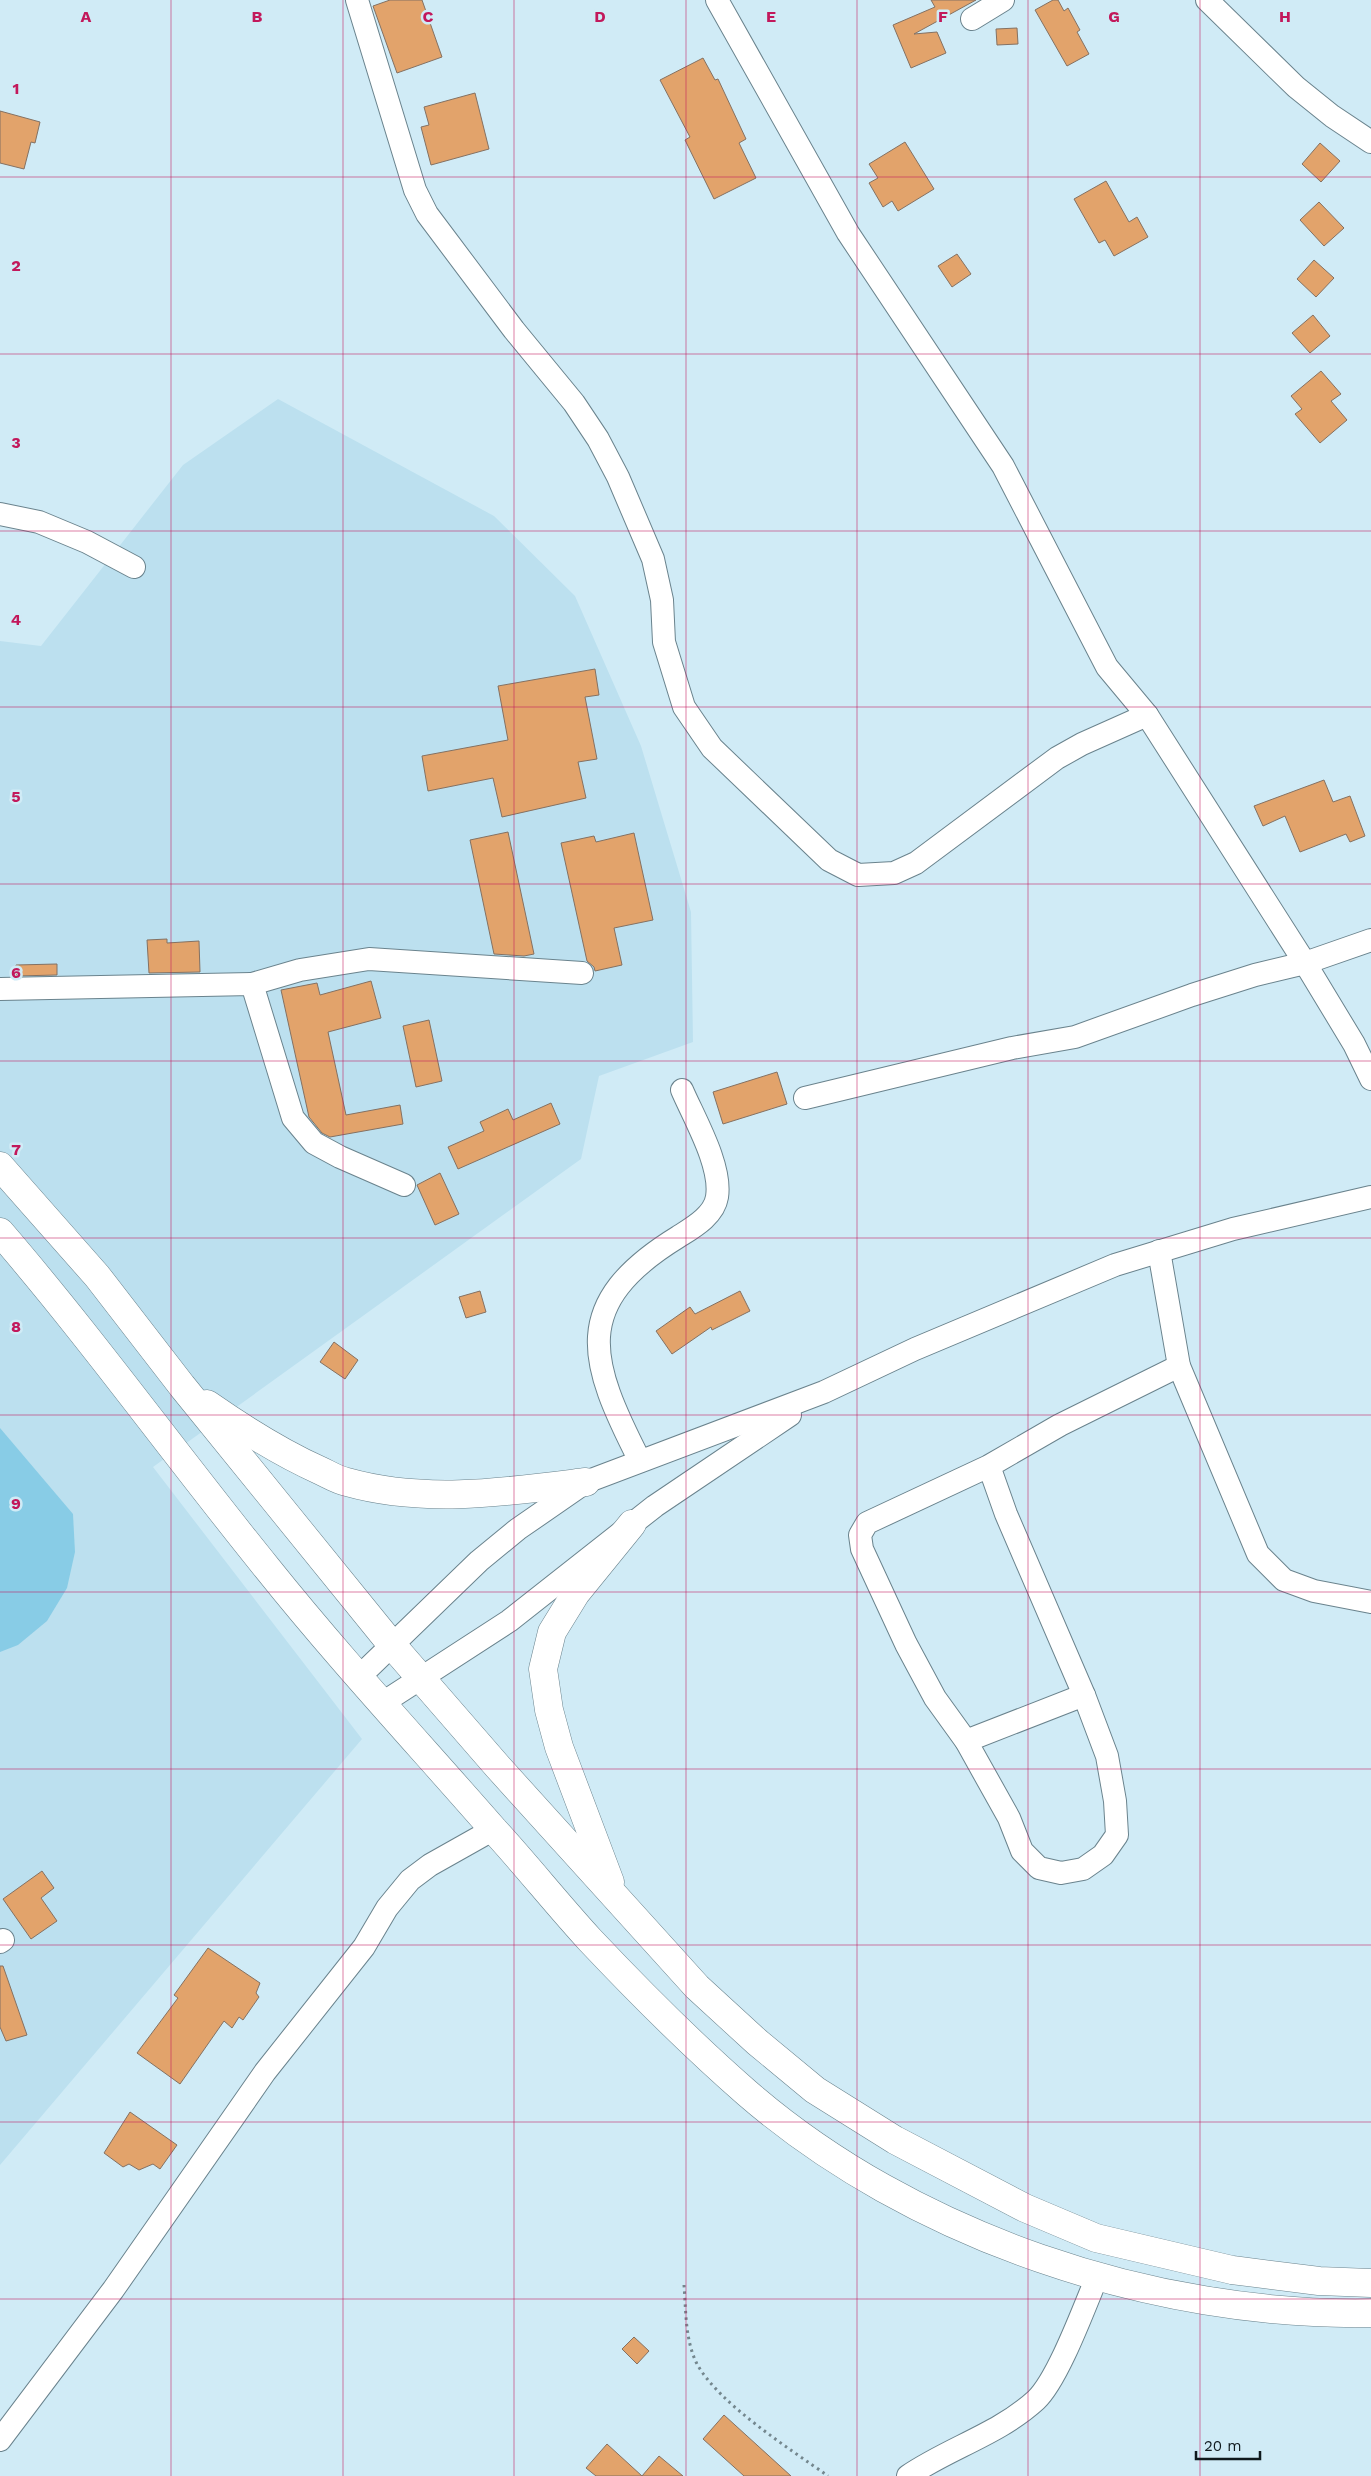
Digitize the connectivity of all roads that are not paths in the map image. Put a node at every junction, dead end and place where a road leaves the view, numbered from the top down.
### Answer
1 (357, 0) edge
2 (717, 0) edge
3 (1003, 0) edge
4 (1207, 0) edge
5 (972, 19) dead end
6 (1371, 142) edge
7 (0, 514) edge
8 (134, 567) dead end
9 (1147, 715) junction
10 (1371, 940) edge
11 (1305, 963) junction
12 (582, 973) dead end
13 (252, 984) junction
14 (0, 989) edge
15 (1371, 1079) edge
16 (682, 1090) dead end
17 (805, 1098) dead end
18 (0, 1166) edge
19 (404, 1185) dead end
20 (1371, 1197) edge
21 (0, 1232) edge
22 (1159, 1251) junction
23 (1179, 1366) junction
24 (182, 1386) junction
25 (824, 1392) junction
26 (640, 1461) junction
27 (990, 1466) junction
28 (586, 1482) junction
29 (632, 1524) junction
30 (1371, 1602) edge
31 (392, 1645) junction
32 (359, 1677) junction
33 (420, 1679) junction
34 (1084, 1695) junction
35 (381, 1704) junction
36 (966, 1741) junction
37 (494, 1829) junction
38 (616, 1897) junction
39 (1097, 2277) junction
40 (1371, 2283) edge
41 (1371, 2313) edge
42 (0, 2440) edge
43 (908, 2476) edge

1 - 9 street
2 - 9 street
3 - 5 street
4 - 6 street
7 - 8 street
9 - 11 street
10 - 11 street
11 - 15 street
11 - 17 street
12 - 13 street
13 - 14 street
13 - 19 street
16 - 26 street
18 - 24 highway
20 - 22 street
21 - 32 highway
22 - 23 street
22 - 25 street
23 - 27 street
23 - 30 street
24 - 28 highway
24 - 31 highway
25 - 26 street
25 - 29 street
26 - 28 street
27 - 34 street
27 - 36 street
28 - 31 street
29 - 33 street
29 - 38 highway
31 - 32 street
31 - 33 highway
32 - 35 highway
33 - 35 street
33 - 38 highway
34 - 36 street
34 - 36 street
35 - 37 highway
37 - 39 highway
37 - 42 street
38 - 40 highway
39 - 41 highway
39 - 43 street

